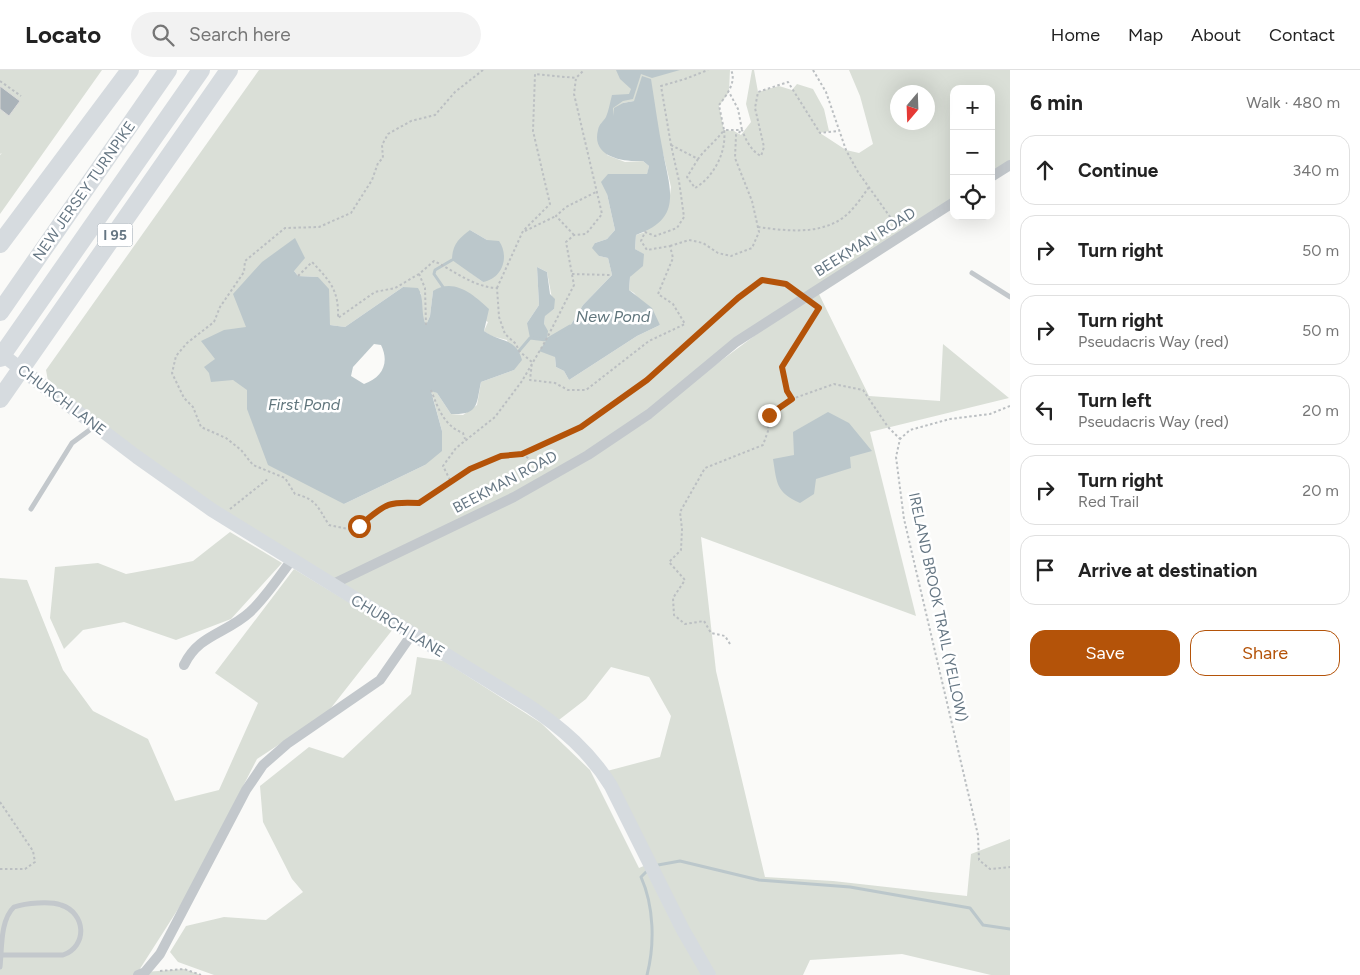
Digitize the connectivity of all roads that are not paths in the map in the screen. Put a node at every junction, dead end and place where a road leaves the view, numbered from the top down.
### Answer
1 (130, 70) edge
2 (168, 70) edge
3 (201, 70) edge
4 (229, 70) edge
5 (1010, 165) edge
6 (994, 175) edge
7 (950, 205) edge
8 (0, 244) edge
9 (972, 273) dead end
10 (1010, 297) edge
11 (0, 312) edge
12 (0, 353) edge
13 (0, 358) edge
14 (0, 399) edge
15 (96, 426) junction
16 (31, 509) dead end
17 (291, 560) junction
18 (331, 585) junction
19 (412, 634) junction
20 (184, 665) dead end
21 (1, 955) junction
22 (0, 967) edge
23 (142, 973) edge
24 (709, 975) edge

1 - 8 highway
2 - 11 highway, NEW JERSEY TURNPIKE
3 - 13 highway, NEW JERSEY TURNPIKE / I 95
4 - 14 highway, I 95
5 - 6 street
7 - 18 street, BEEKMAN ROAD
9 - 10 lane
12 - 15 street, CHURCH LANE
15 - 16 lane
15 - 17 street, CHURCH LANE
17 - 18 street, CHURCH LANE
17 - 20 street
18 - 19 street, CHURCH LANE
19 - 23 street
19 - 24 street, CHURCH LANE
21 - 21 lane
21 - 22 lane

